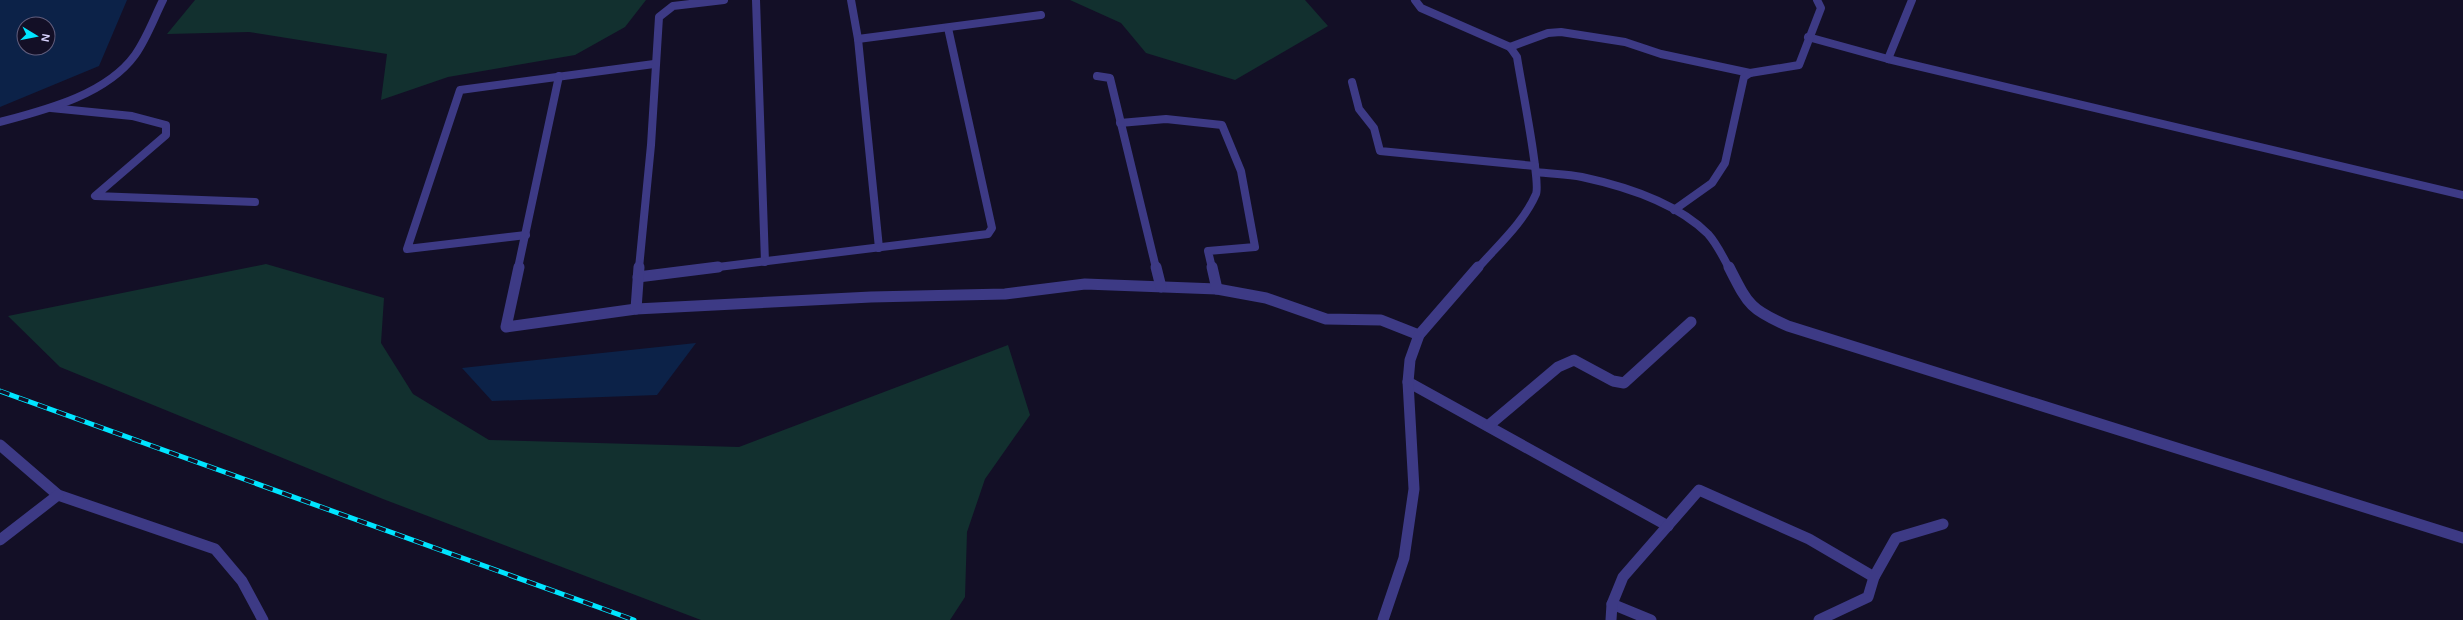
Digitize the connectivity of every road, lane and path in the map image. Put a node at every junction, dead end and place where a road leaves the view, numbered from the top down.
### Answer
1 (163, 0) edge
2 (724, 0) edge
3 (756, 0) edge
4 (852, 0) edge
5 (1415, 0) edge
6 (1817, 0) edge
7 (1912, 0) edge
8 (1041, 15) dead end
9 (948, 28) junction
10 (1808, 37) junction
11 (858, 40) junction
12 (1510, 47) junction
13 (1888, 59) junction
14 (654, 64) junction
15 (1750, 73) junction
16 (559, 76) junction
17 (1097, 76) dead end
18 (1352, 82) dead end
19 (51, 108) junction
20 (0, 122) edge
21 (1120, 123) junction
22 (1536, 169) junction
23 (2463, 195) edge
24 (255, 202) dead end
25 (1674, 210) junction
26 (526, 235) junction
27 (879, 248) junction
28 (764, 262) junction
29 (638, 277) junction
30 (1161, 287) junction
31 (1217, 289) junction
32 (636, 310) junction
33 (1691, 322) dead end
34 (1419, 335) junction
35 (1408, 382) junction
36 (1488, 426) junction
37 (0, 445) edge
38 (58, 495) junction
39 (1943, 524) dead end
40 (1668, 526) junction
41 (2463, 538) edge
42 (0, 540) edge
43 (1874, 577) junction
44 (1612, 604) junction
45 (263, 620) edge
46 (1383, 620) edge
47 (1611, 620) edge
48 (1651, 620) edge
49 (1819, 620) edge

1 - 19 street
2 - 14 street
3 - 28 street
4 - 11 street
5 - 12 street
6 - 10 street
7 - 13 street
8 - 9 street
9 - 11 street
9 - 27 street
10 - 13 street
10 - 15 street
11 - 27 street
12 - 15 street
12 - 22 street
13 - 23 street
14 - 16 street
14 - 29 street
15 - 25 street
16 - 26 street
16 - 26 street
17 - 21 street
18 - 22 street
19 - 20 street
19 - 24 street
21 - 30 street
21 - 31 street
22 - 25 street
22 - 34 street
25 - 41 street
26 - 32 street
27 - 28 street
28 - 29 street
29 - 32 street
30 - 31 street
30 - 32 street
31 - 34 street
33 - 36 street
34 - 35 street
35 - 36 street
35 - 46 street
36 - 40 street
37 - 38 street
38 - 42 street
38 - 45 street
39 - 43 street
40 - 43 street
40 - 44 street
43 - 49 street
44 - 47 street
44 - 48 street

